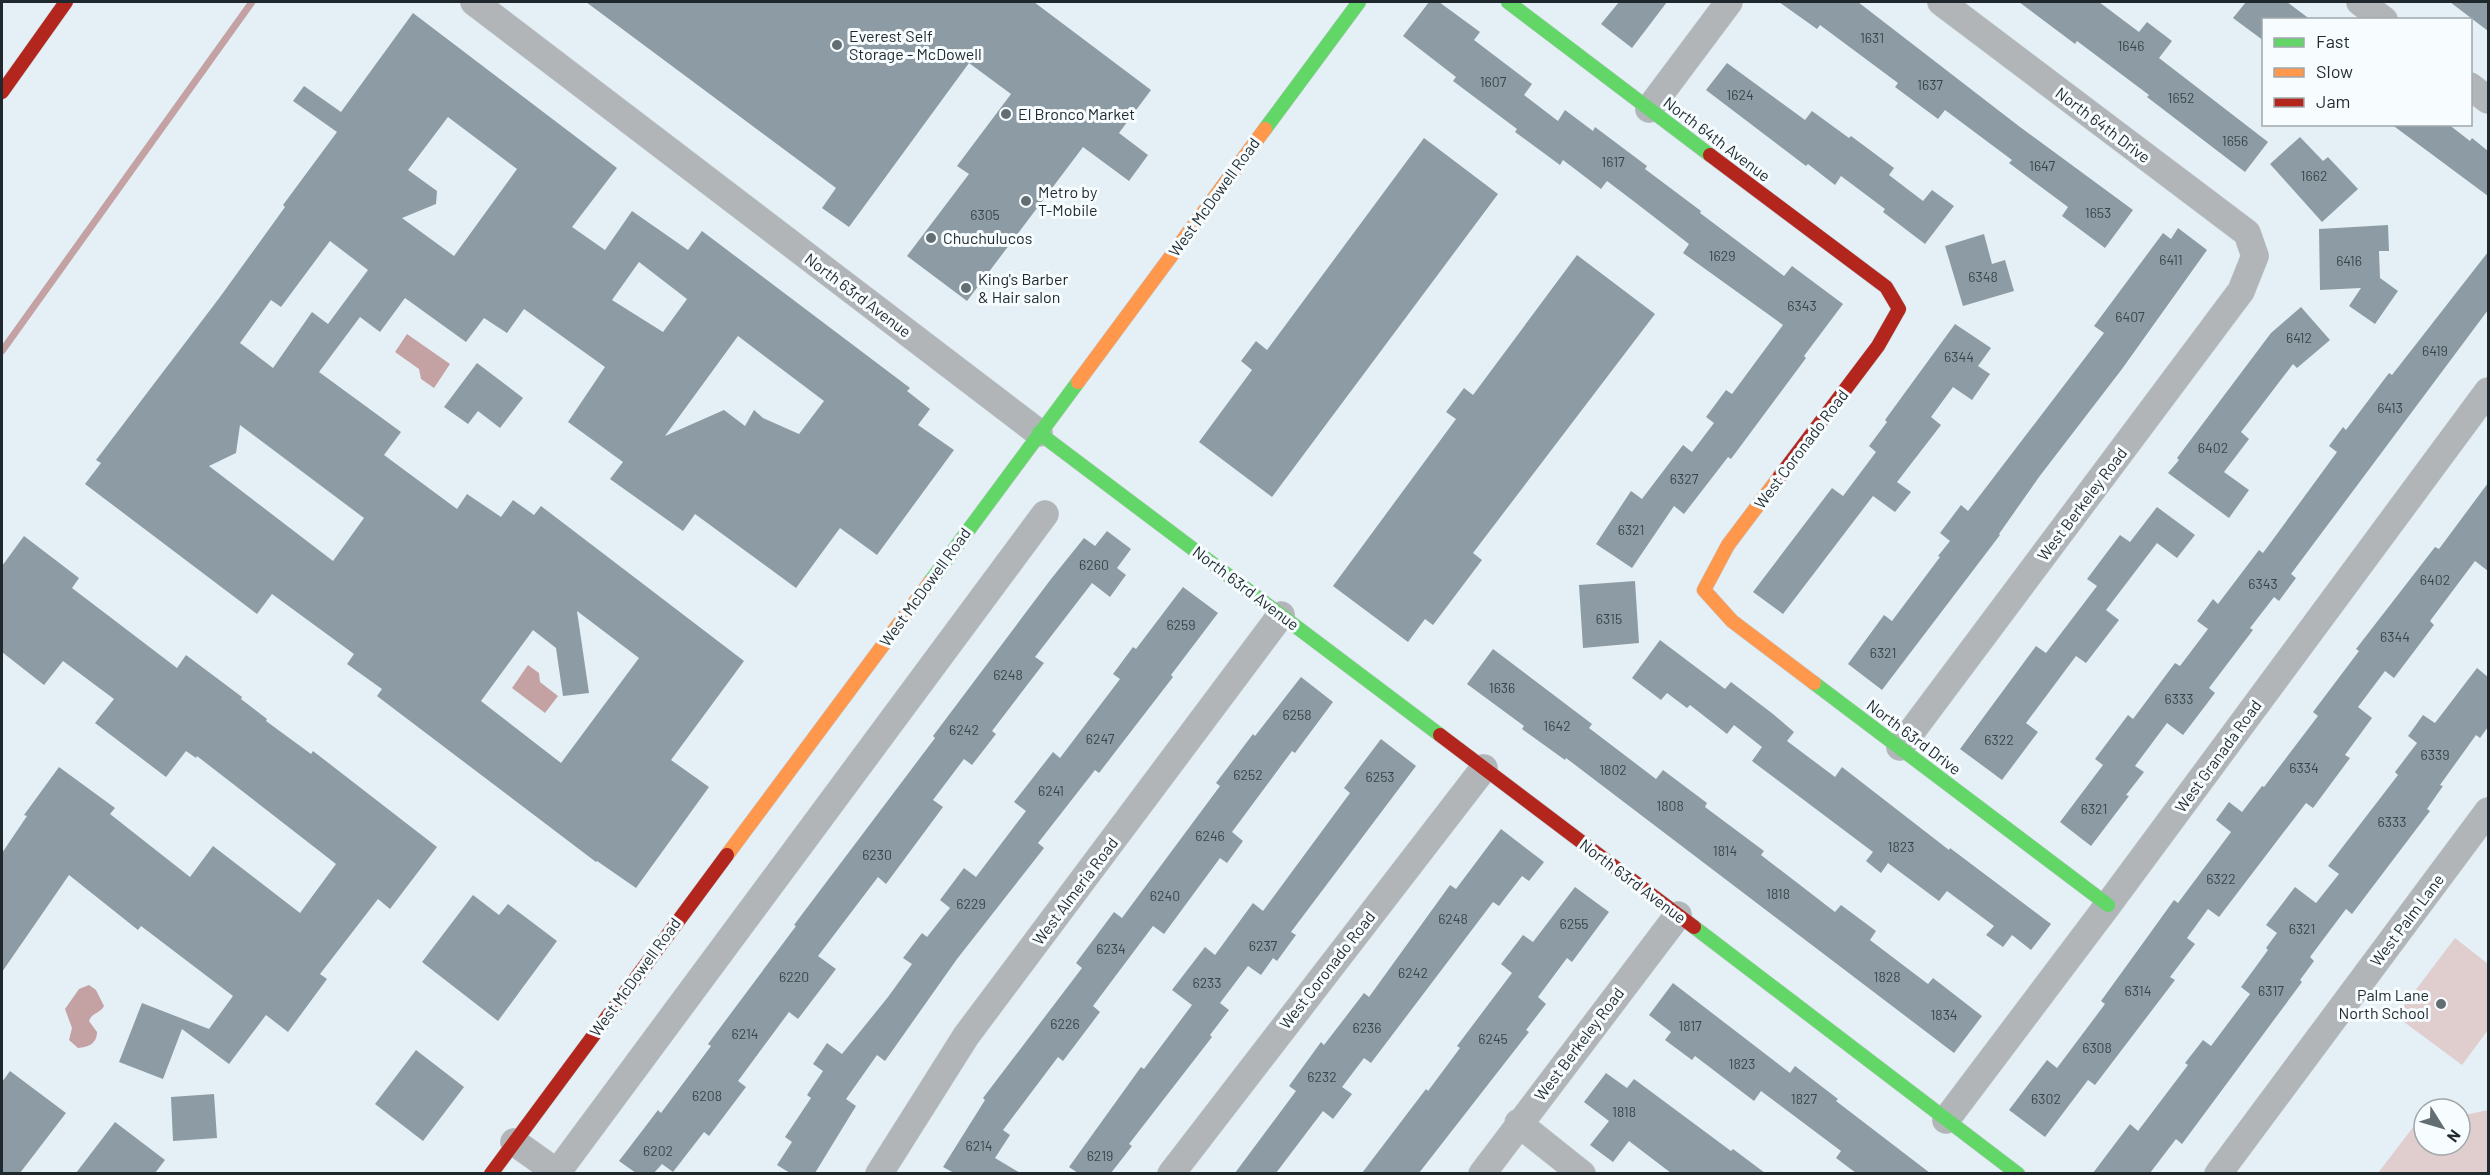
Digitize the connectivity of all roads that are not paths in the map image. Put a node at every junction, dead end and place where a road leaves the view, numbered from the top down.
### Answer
1 (66, 2) edge
2 (474, 2) edge
3 (1359, 2) edge
4 (1508, 2) edge
5 (1729, 2) edge
6 (1941, 2) edge
7 (2360, 2) edge
8 (2381, 18) edge
9 (2472, 88) edge
10 (2, 92) edge
11 (2488, 100) edge
12 (1649, 109) junction
13 (2255, 256) joint
14 (1899, 309) joint
15 (2488, 391) edge
16 (1039, 433) junction
17 (1045, 514) dead end
18 (1704, 590) joint
19 (1281, 615) junction
20 (1900, 747) junction
21 (1484, 768) junction
22 (2488, 811) edge
23 (2108, 905) junction
24 (1678, 915) junction
25 (1946, 1120) junction
26 (1518, 1123) junction
27 (513, 1142) junction
28 (491, 1173) edge
29 (557, 1173) edge
30 (879, 1173) edge
31 (1171, 1173) edge
32 (1482, 1173) edge
33 (1582, 1173) edge
34 (2018, 1173) edge
35 (2218, 1173) edge

1 - 10 street
2 - 16 street, North 63rd Avenue
3 - 16 street, West McDowell Road
4 - 12 street, North 64th Avenue
5 - 12 street
6 - 13 street, North 64th Drive
7 - 8 street
9 - 11 street
12 - 14 street, North 64th Avenue
13 - 20 street, West Berkeley Road
14 - 18 street, West Coronado Road
15 - 23 street, West Granada Road
16 - 19 street, North 63rd Avenue
16 - 27 street, West McDowell Road
17 - 29 street
18 - 20 street, North 63rd Drive
19 - 21 street, North 63rd Avenue
19 - 30 street, West Almeria Road
20 - 23 street, North 63rd Drive
21 - 24 street, North 63rd Avenue
21 - 31 street, West Coronado Road
22 - 35 street, West Palm Lane
23 - 25 street, West Granada Road
24 - 25 street, North 63rd Avenue
24 - 26 street, West Berkeley Road
25 - 34 street, North 63rd Avenue
26 - 32 street, West Berkeley Road
26 - 33 street
27 - 28 street, West McDowell Road
27 - 29 street

